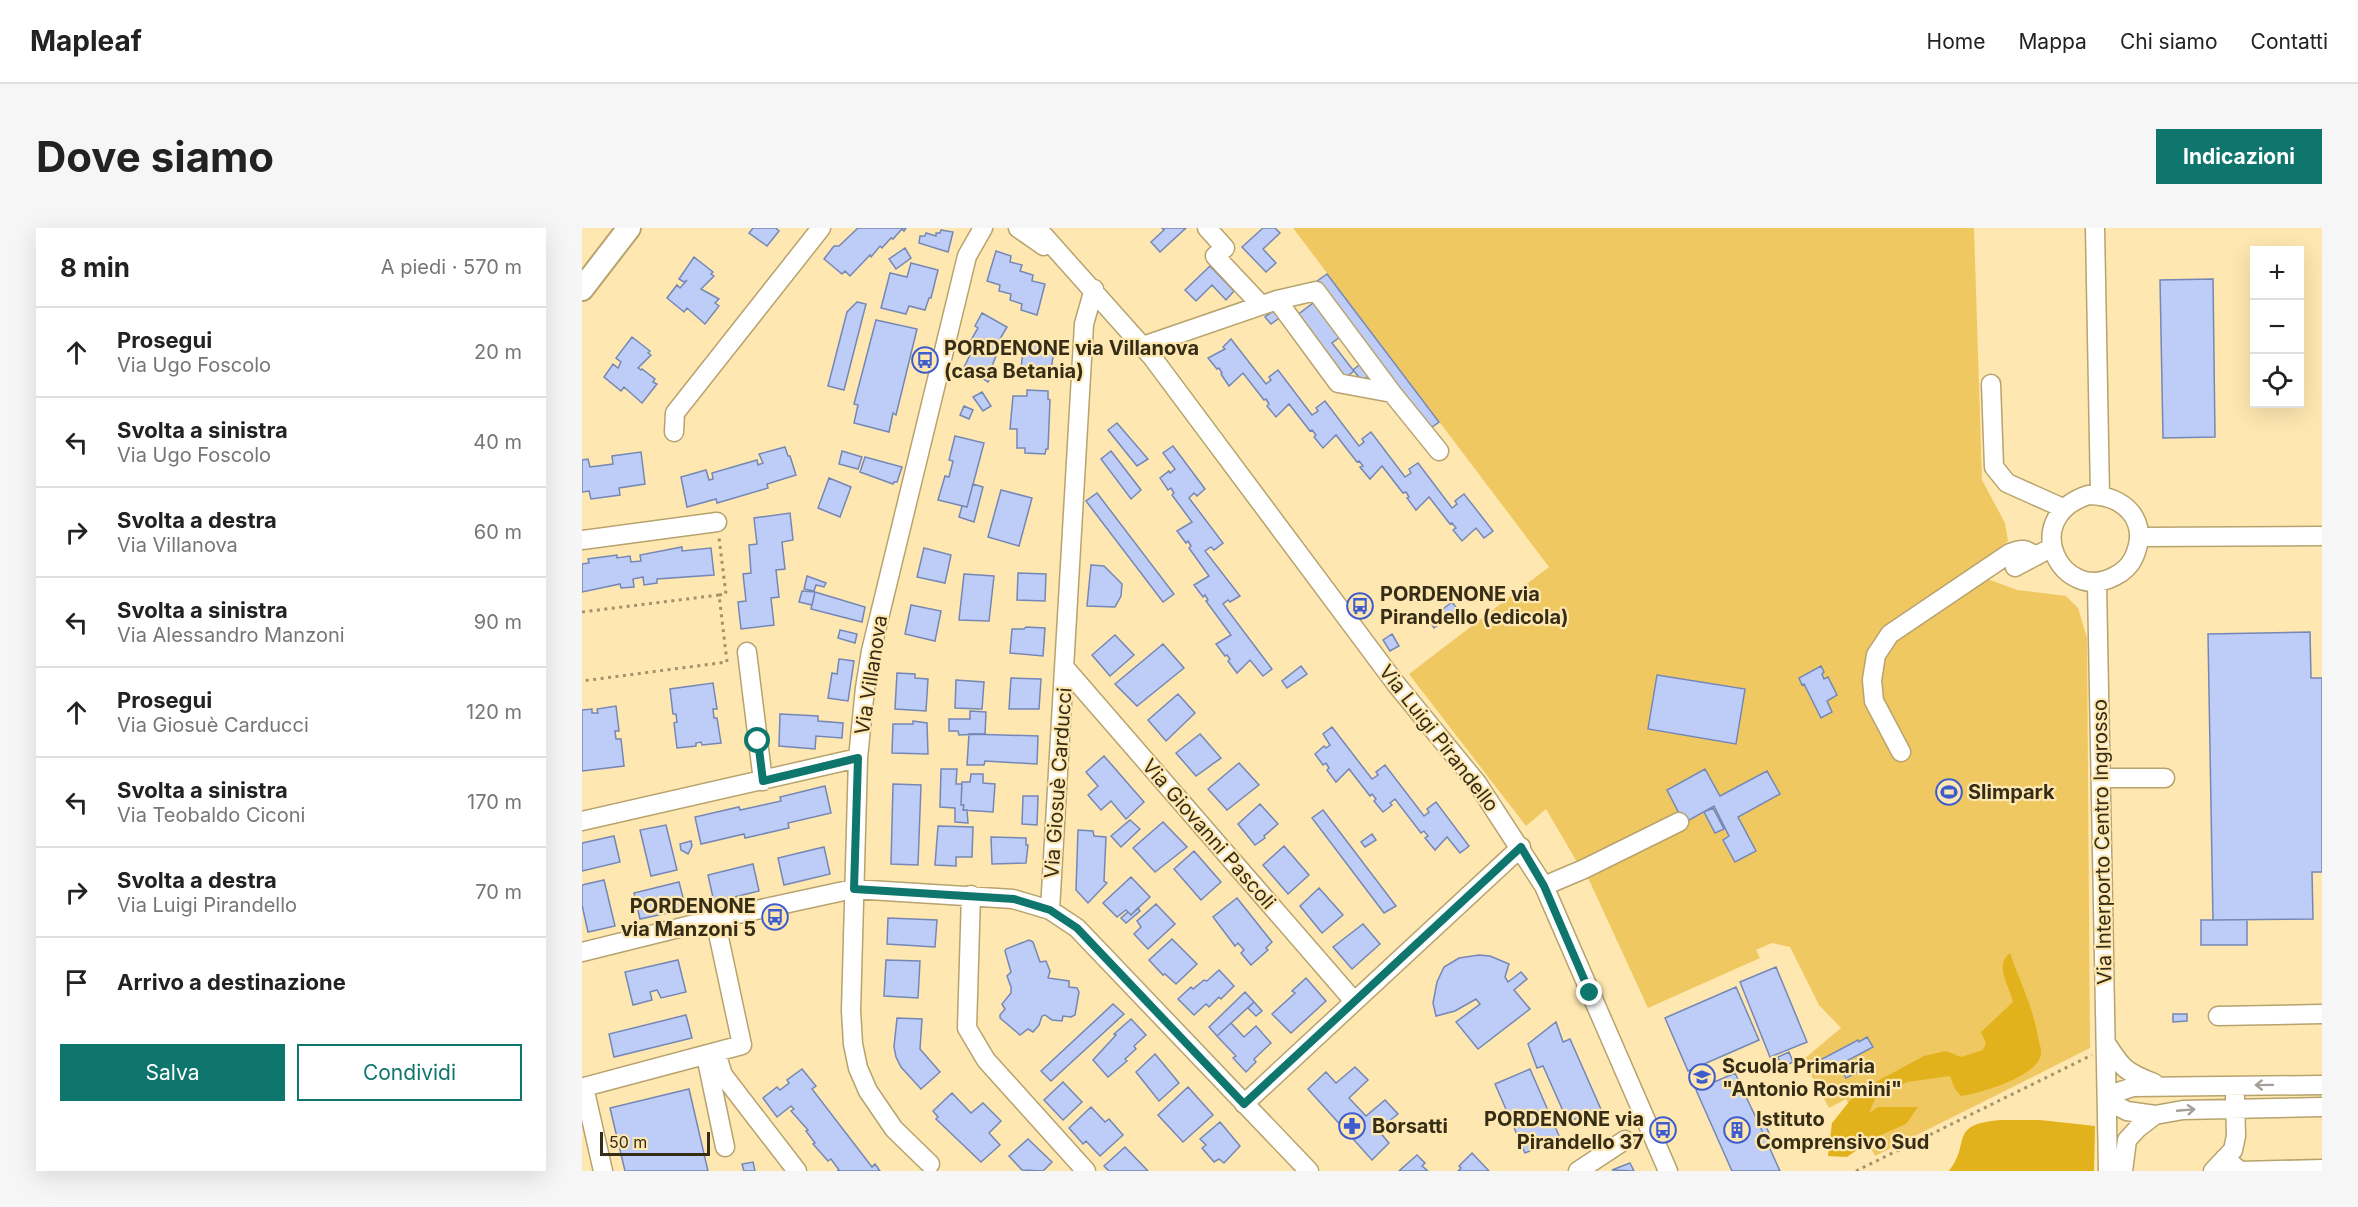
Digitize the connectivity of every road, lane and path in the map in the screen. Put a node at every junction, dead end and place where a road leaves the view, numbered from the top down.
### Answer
1 (629, 228) edge
2 (821, 228) edge
3 (971, 228) edge
4 (983, 228) edge
5 (1018, 228) edge
6 (1036, 228) edge
7 (1207, 228) edge
8 (2095, 228) edge
9 (967, 256) junction
10 (1069, 265) junction
11 (582, 289) edge
12 (1094, 289) junction
13 (1269, 303) junction
14 (1143, 346) junction
15 (1991, 384) dead end
16 (1392, 393) junction
17 (674, 432) dead end
18 (1439, 451) dead end
19 (2100, 495) junction
20 (2063, 508) junction
21 (717, 522) joint
22 (2322, 536) edge
23 (2141, 537) junction
24 (582, 540) edge
25 (2044, 552) junction
26 (2015, 567) dead end
27 (2097, 584) junction
28 (719, 595) junction
29 (582, 612) edge
30 (747, 652) dead end
31 (1065, 668) junction
32 (582, 681) edge
33 (1901, 752) dead end
34 (858, 758) junction
35 (2102, 778) junction
36 (2165, 778) dead end
37 (763, 781) junction
38 (582, 821) edge
39 (1679, 822) dead end
40 (1521, 847) junction
41 (1544, 886) junction
42 (854, 889) junction
43 (972, 895) junction
44 (1050, 910) junction
45 (715, 919) junction
46 (582, 952) edge
47 (1353, 1000) junction
48 (2322, 1014) edge
49 (2218, 1016) dead end
50 (2106, 1048) junction
51 (711, 1054) junction
52 (2161, 1085) junction
53 (2322, 1085) edge
54 (2235, 1086) junction
55 (583, 1088) edge
56 (2107, 1101) junction
57 (1244, 1104) junction
58 (2322, 1107) edge
59 (2236, 1108) junction
60 (2155, 1114) junction
61 (1625, 1140) dead end
62 (725, 1147) dead end
63 (2219, 1165) edge
64 (925, 1169) edge
65 (2322, 1169) edge
66 (603, 1171) edge
67 (796, 1171) edge
68 (1086, 1171) edge
69 (1309, 1171) edge
70 (1578, 1171) edge
71 (1668, 1171) edge
72 (1856, 1171) edge
73 (2108, 1171) edge
74 (2123, 1171) edge

1 - 11 main road
2 - 17 street
3 - 9 street, Via Villanova
4 - 9 street, Via Villanova
5 - 10 street, Via Luigi Pirandello
6 - 10 street, Via Luigi Pirandello
7 - 13 street
8 - 19 street
9 - 34 street, Via Villanova
10 - 12 street, Via Luigi Pirandello
12 - 14 street, Via Luigi Pirandello
12 - 31 street, Via Giosuè Carducci
13 - 14 street
13 - 16 street
13 - 16 street
14 - 40 street, Via Luigi Pirandello
15 - 20 street
16 - 18 street
19 - 20 street
19 - 23 street
20 - 25 street
21 - 24 street
21 - 28 path
22 - 23 street
23 - 27 street
25 - 26 street
25 - 27 street
25 - 33 street
27 - 35 street, Via Interporto Centro Ingrosso
28 - 29 path
28 - 32 path
30 - 37 street
31 - 44 street, Via Giosuè Carducci
31 - 47 street, Via Giovanni Pascoli
34 - 37 street
34 - 42 street, Via Villanova
35 - 36 street
35 - 50 street, Via Interporto Centro Ingrosso
37 - 38 street
39 - 41 street
40 - 41 street, Via Luigi Pirandello
40 - 47 street
41 - 71 street, Via Luigi Pirandello
42 - 43 street
42 - 45 street
42 - 64 street, Via Villanova
43 - 44 street
43 - 68 street
44 - 57 street
45 - 46 street
45 - 51 street
47 - 57 street
48 - 49 street
50 - 52 street
50 - 56 street, Via Interporto Centro Ingrosso
50 - 72 path
51 - 55 street
51 - 62 street
51 - 67 street
52 - 54 street
52 - 56 street
53 -> 54 street
54 - 59 street
55 - 66 street
56 - 60 street
56 - 73 street, Via Interporto Centro Ingrosso
57 - 69 street
58 - 59 street
60 -> 59 street
59 - 63 street
60 - 74 street
61 - 70 street
63 - 65 street

